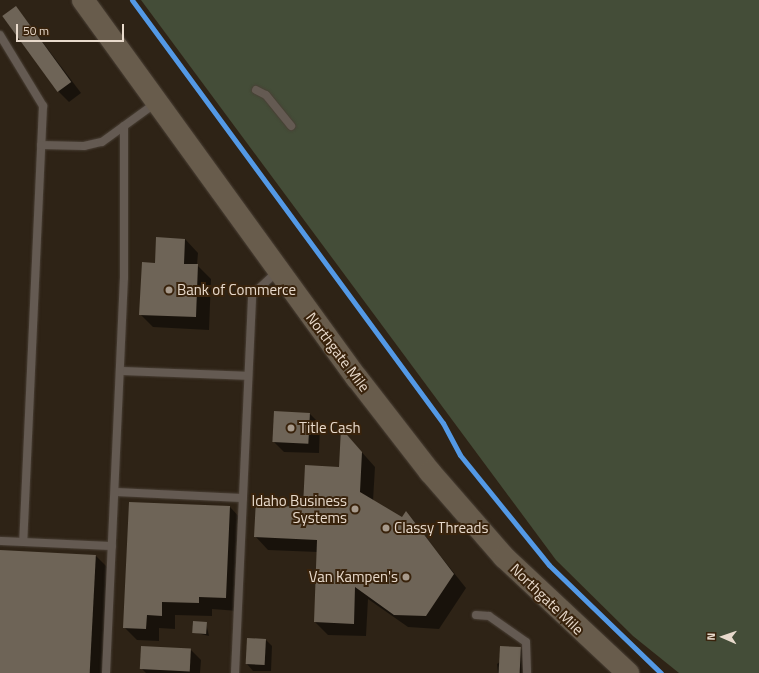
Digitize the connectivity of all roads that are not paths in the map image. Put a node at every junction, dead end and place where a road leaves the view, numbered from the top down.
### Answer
1 (84, 0) edge
2 (0, 35) edge
3 (256, 90) dead end
4 (157, 102) junction
5 (124, 126) junction
6 (291, 126) dead end
7 (41, 144) junction
8 (278, 271) junction
9 (120, 371) junction
10 (248, 376) junction
11 (114, 492) junction
12 (243, 498) junction
13 (0, 541) edge
14 (23, 542) junction
15 (112, 546) junction
16 (476, 615) dead end
17 (106, 673) edge
18 (235, 673) edge
19 (527, 673) edge
20 (628, 673) edge

1 - 4 highway, Northgate Mile
2 - 7 lane
3 - 6 lane
4 - 5 lane
4 - 8 highway, Northgate Mile
5 - 7 lane
5 - 9 lane
7 - 14 lane
8 - 10 lane
8 - 20 highway, Northgate Mile
9 - 10 lane
9 - 11 lane
10 - 12 lane
11 - 12 lane
11 - 15 lane
12 - 18 lane
13 - 14 lane
14 - 15 lane
15 - 17 lane
16 - 19 lane

